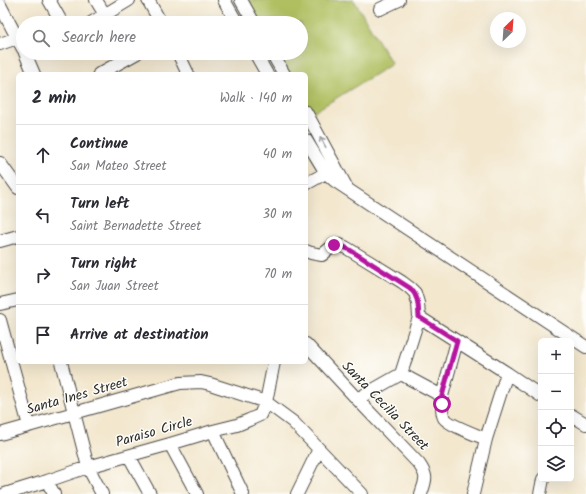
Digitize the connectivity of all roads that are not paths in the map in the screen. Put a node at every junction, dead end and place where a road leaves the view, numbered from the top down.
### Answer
1 (50, 0) edge
2 (96, 0) edge
3 (129, 0) edge
4 (148, 0) edge
5 (224, 0) edge
6 (241, 0) edge
7 (399, 0) edge
8 (0, 5) edge
9 (380, 9) dead end
10 (105, 15) joint
11 (58, 16) edge
12 (158, 16) edge
13 (233, 16) edge
14 (250, 16) edge
15 (16, 33) edge
16 (0, 44) edge
17 (16, 48) edge
18 (29, 60) edge
19 (124, 60) edge
20 (181, 60) edge
21 (259, 60) edge
22 (276, 60) edge
23 (33, 72) edge
24 (103, 72) edge
25 (187, 72) edge
26 (266, 72) edge
27 (283, 72) edge
28 (308, 117) edge
29 (308, 142) edge
30 (0, 163) edge
31 (331, 170) junction
32 (308, 183) edge
33 (16, 185) edge
34 (16, 237) edge
35 (0, 241) edge
36 (308, 252) edge
37 (16, 300) edge
38 (0, 304) edge
39 (419, 317) junction
40 (0, 320) edge
41 (457, 341) junction
42 (308, 346) edge
43 (586, 347) edge
44 (63, 364) edge
45 (274, 364) edge
46 (507, 373) junction
47 (401, 374) junction
48 (538, 394) edge
49 (442, 396) junction
50 (356, 399) junction
51 (266, 402) junction
52 (75, 413) junction
53 (574, 417) edge
54 (586, 424) edge
55 (29, 426) junction
56 (213, 431) junction
57 (0, 434) edge
58 (486, 439) junction
59 (170, 444) junction
60 (318, 449) junction
61 (129, 456) junction
62 (88, 467) junction
63 (47, 481) junction
64 (542, 482) edge
65 (356, 491) edge
66 (5, 494) edge
67 (54, 494) edge
68 (102, 494) edge
69 (150, 494) edge
70 (197, 494) edge
71 (243, 494) edge
72 (297, 494) edge
73 (421, 494) edge
74 (473, 494) edge
75 (540, 494) edge

1 - 11 street
2 - 10 street
3 - 10 street
4 - 12 street
5 - 13 street
6 - 14 street
7 - 9 street
8 - 15 street
16 - 17 street
18 - 23 street
19 - 24 street
20 - 25 street
21 - 26 street
22 - 27 street
31 -> 28 street
29 - 31 street
30 - 33 street
31 - 32 street
31 - 43 street
34 - 35 street
36 - 39 street
37 - 38 street
39 - 41 street
39 - 47 street
40 - 55 street
41 - 46 street
41 - 49 street
42 - 50 street, Santa Cecilia Street
44 - 52 street
45 - 51 street, Paraiso Circle
46 - 48 street
46 - 58 street
47 - 49 street
47 - 50 street
49 - 58 street
50 - 73 street, Santa Cecilia Street
51 - 52 street, Santa Ines Street
51 - 56 street, Paraiso Circle
51 - 60 street, Santa Ines Street
52 - 55 street, Santa Ines Street
52 - 62 street
53 - 54 street
55 - 57 street, Santa Ines Street
56 - 59 street, Paraiso Circle
56 - 71 street
58 - 74 street
59 - 61 street, Paraiso Circle
59 - 70 street
60 - 65 street, Santa Ines Street
60 - 72 street
61 - 62 street, Paraiso Circle
61 - 69 street
62 - 63 street, Paraiso Circle
62 - 68 street
63 - 66 street, Paraiso Circle
63 - 67 street
64 - 75 street

